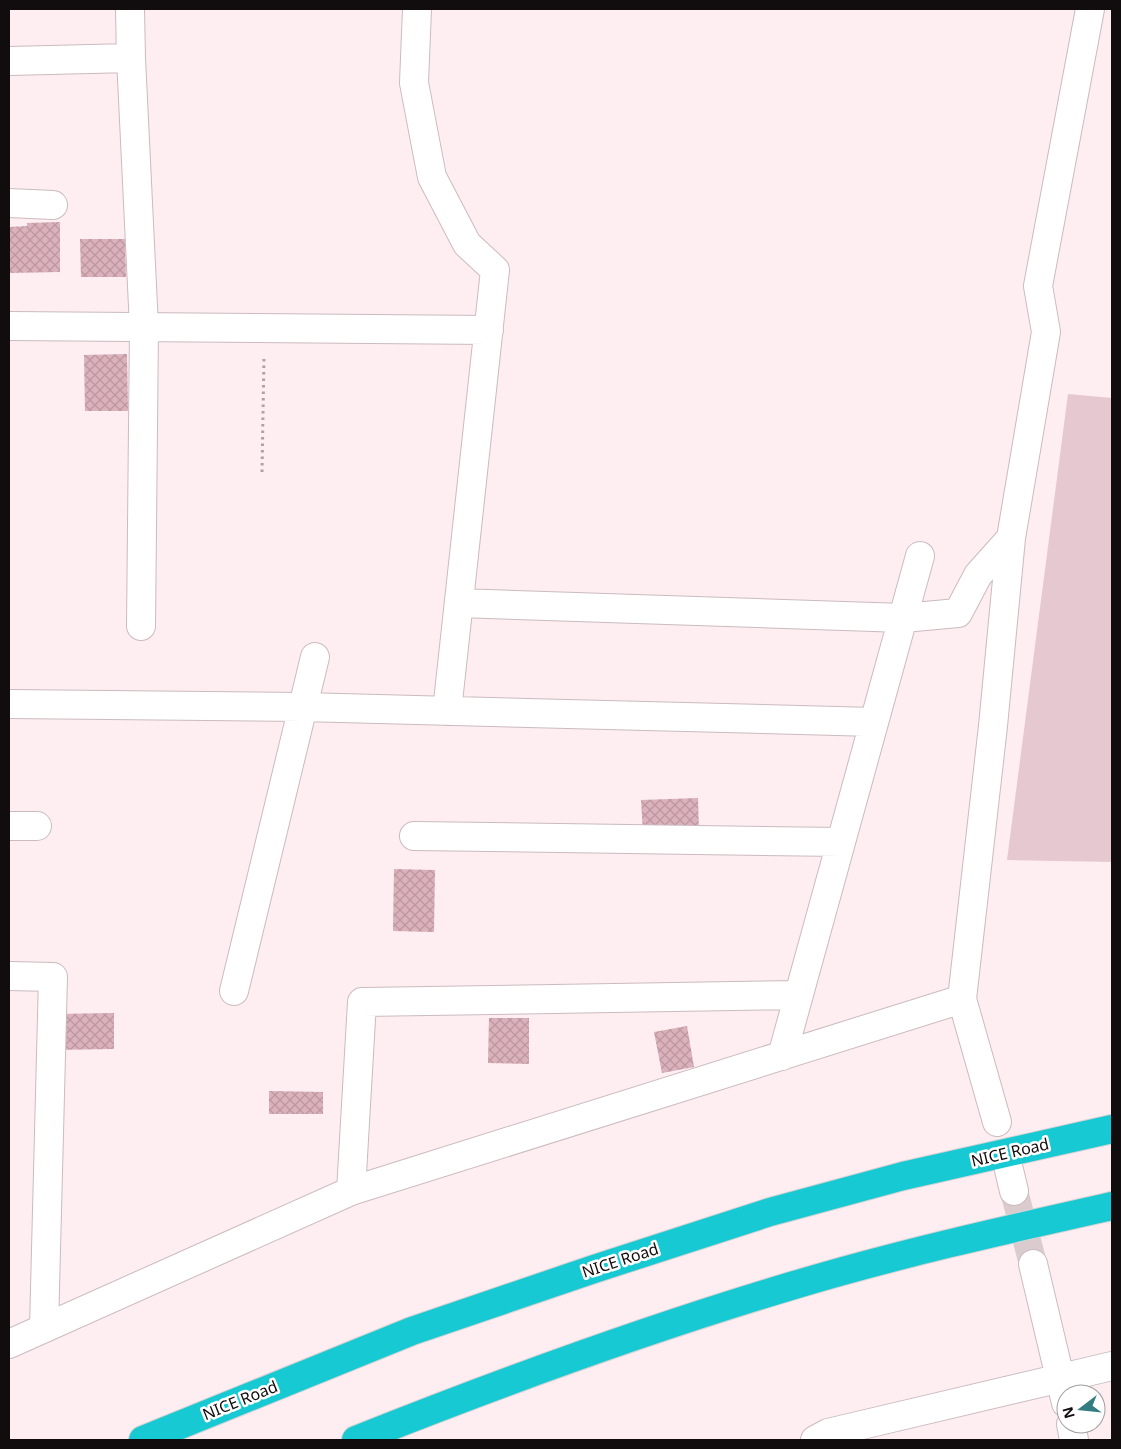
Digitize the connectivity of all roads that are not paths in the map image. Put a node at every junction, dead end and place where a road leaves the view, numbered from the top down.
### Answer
1 (130, 9) edge
2 (417, 9) edge
3 (1090, 9) edge
4 (131, 58) junction
5 (9, 61) edge
6 (9, 203) edge
7 (53, 205) dead end
8 (9, 326) edge
9 (144, 327) junction
10 (489, 330) junction
11 (1011, 538) junction
12 (920, 556) dead end
13 (459, 603) junction
14 (903, 618) junction
15 (141, 626) dead end
16 (315, 656) dead end
17 (9, 704) edge
18 (303, 707) junction
19 (447, 711) junction
20 (874, 722) junction
21 (9, 826) edge
22 (38, 826) dead end
23 (414, 836) dead end
24 (842, 842) junction
25 (9, 976) edge
26 (234, 990) dead end
27 (799, 995) junction
28 (962, 999) junction
29 (782, 1056) junction
30 (997, 1122) dead end
31 (1112, 1129) edge
32 (352, 1192) junction
33 (1112, 1206) edge
34 (1033, 1264) tunnel mouth
35 (44, 1328) junction
36 (9, 1344) edge
37 (1112, 1366) edge
38 (1062, 1384) edge
39 (1075, 1384) edge
40 (1056, 1391) edge
41 (143, 1440) edge
42 (356, 1440) edge
43 (815, 1440) edge

1 - 4 street
2 - 10 street
3 - 11 street
4 - 5 street
4 - 9 street
6 - 7 street
8 - 9 street
9 - 10 street
9 - 15 street
10 - 13 street
11 - 14 street
11 - 28 street
12 - 14 street
13 - 14 street
13 - 19 street
14 - 20 street
16 - 18 street
17 - 18 street
18 - 19 street
18 - 26 street
19 - 20 street
20 - 24 street
21 - 22 street
23 - 24 street
24 - 27 street
25 - 35 street
27 - 29 street
27 - 32 street
28 - 29 street
28 - 30 street
29 - 32 street
31 - 41 highway, NICE Road
32 - 35 street
33 - 42 highway
34 - 38 street
35 - 36 street
37 - 39 street
40 - 43 street

